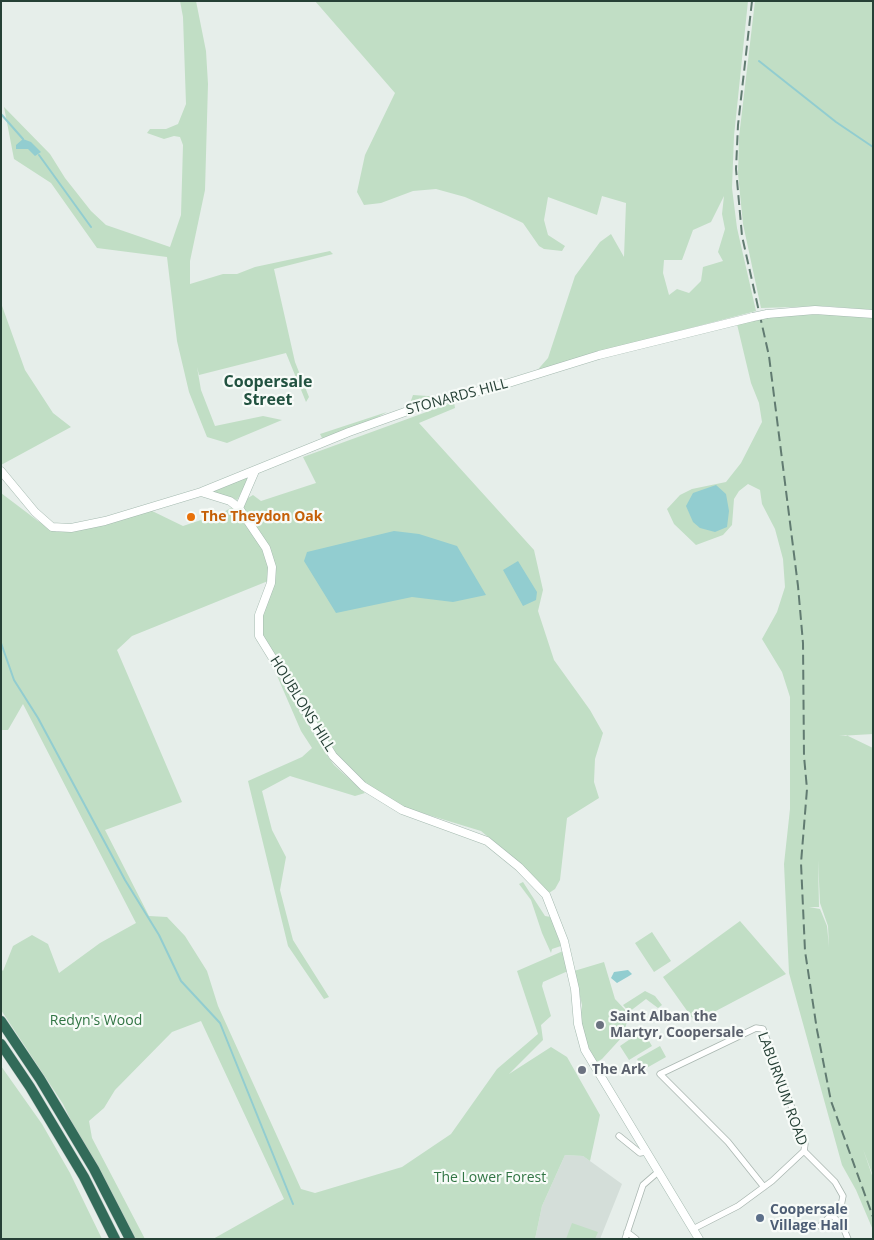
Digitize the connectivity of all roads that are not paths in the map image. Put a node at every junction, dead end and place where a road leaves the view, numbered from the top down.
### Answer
1 (873, 314) edge
2 (1, 471) edge
3 (254, 471) junction
4 (201, 492) junction
5 (239, 508) junction
6 (1, 1021) edge
7 (1, 1044) edge
8 (619, 1136) dead end
9 (804, 1151) junction
10 (646, 1152) junction
11 (658, 1172) junction
12 (764, 1187) junction
13 (832, 1215) junction
14 (820, 1226) dead end
15 (693, 1229) junction
16 (628, 1232) junction
17 (115, 1239) edge
18 (130, 1239) edge
19 (625, 1239) edge
20 (636, 1239) edge
21 (699, 1239) edge
22 (848, 1239) edge

1 - 3 street, STONARDS HILL, bridge
2 - 4 street, STONARDS HILL
3 - 4 street, STONARDS HILL
3 - 5 street
4 - 5 street, HOUBLONS HILL
5 - 10 street, HOUBLONS HILL
6 - 18 highway
7 - 17 highway
8 - 10 street
9 - 12 street
9 - 12 street, LABURNUM ROAD
9 - 13 street
10 - 11 street, HOUBLONS HILL
11 - 15 street, HOUBLONS HILL
11 - 16 street
12 - 15 street
13 - 14 street
13 - 22 street
15 - 21 street, HOUBLONS HILL
16 - 19 street
16 - 20 street

